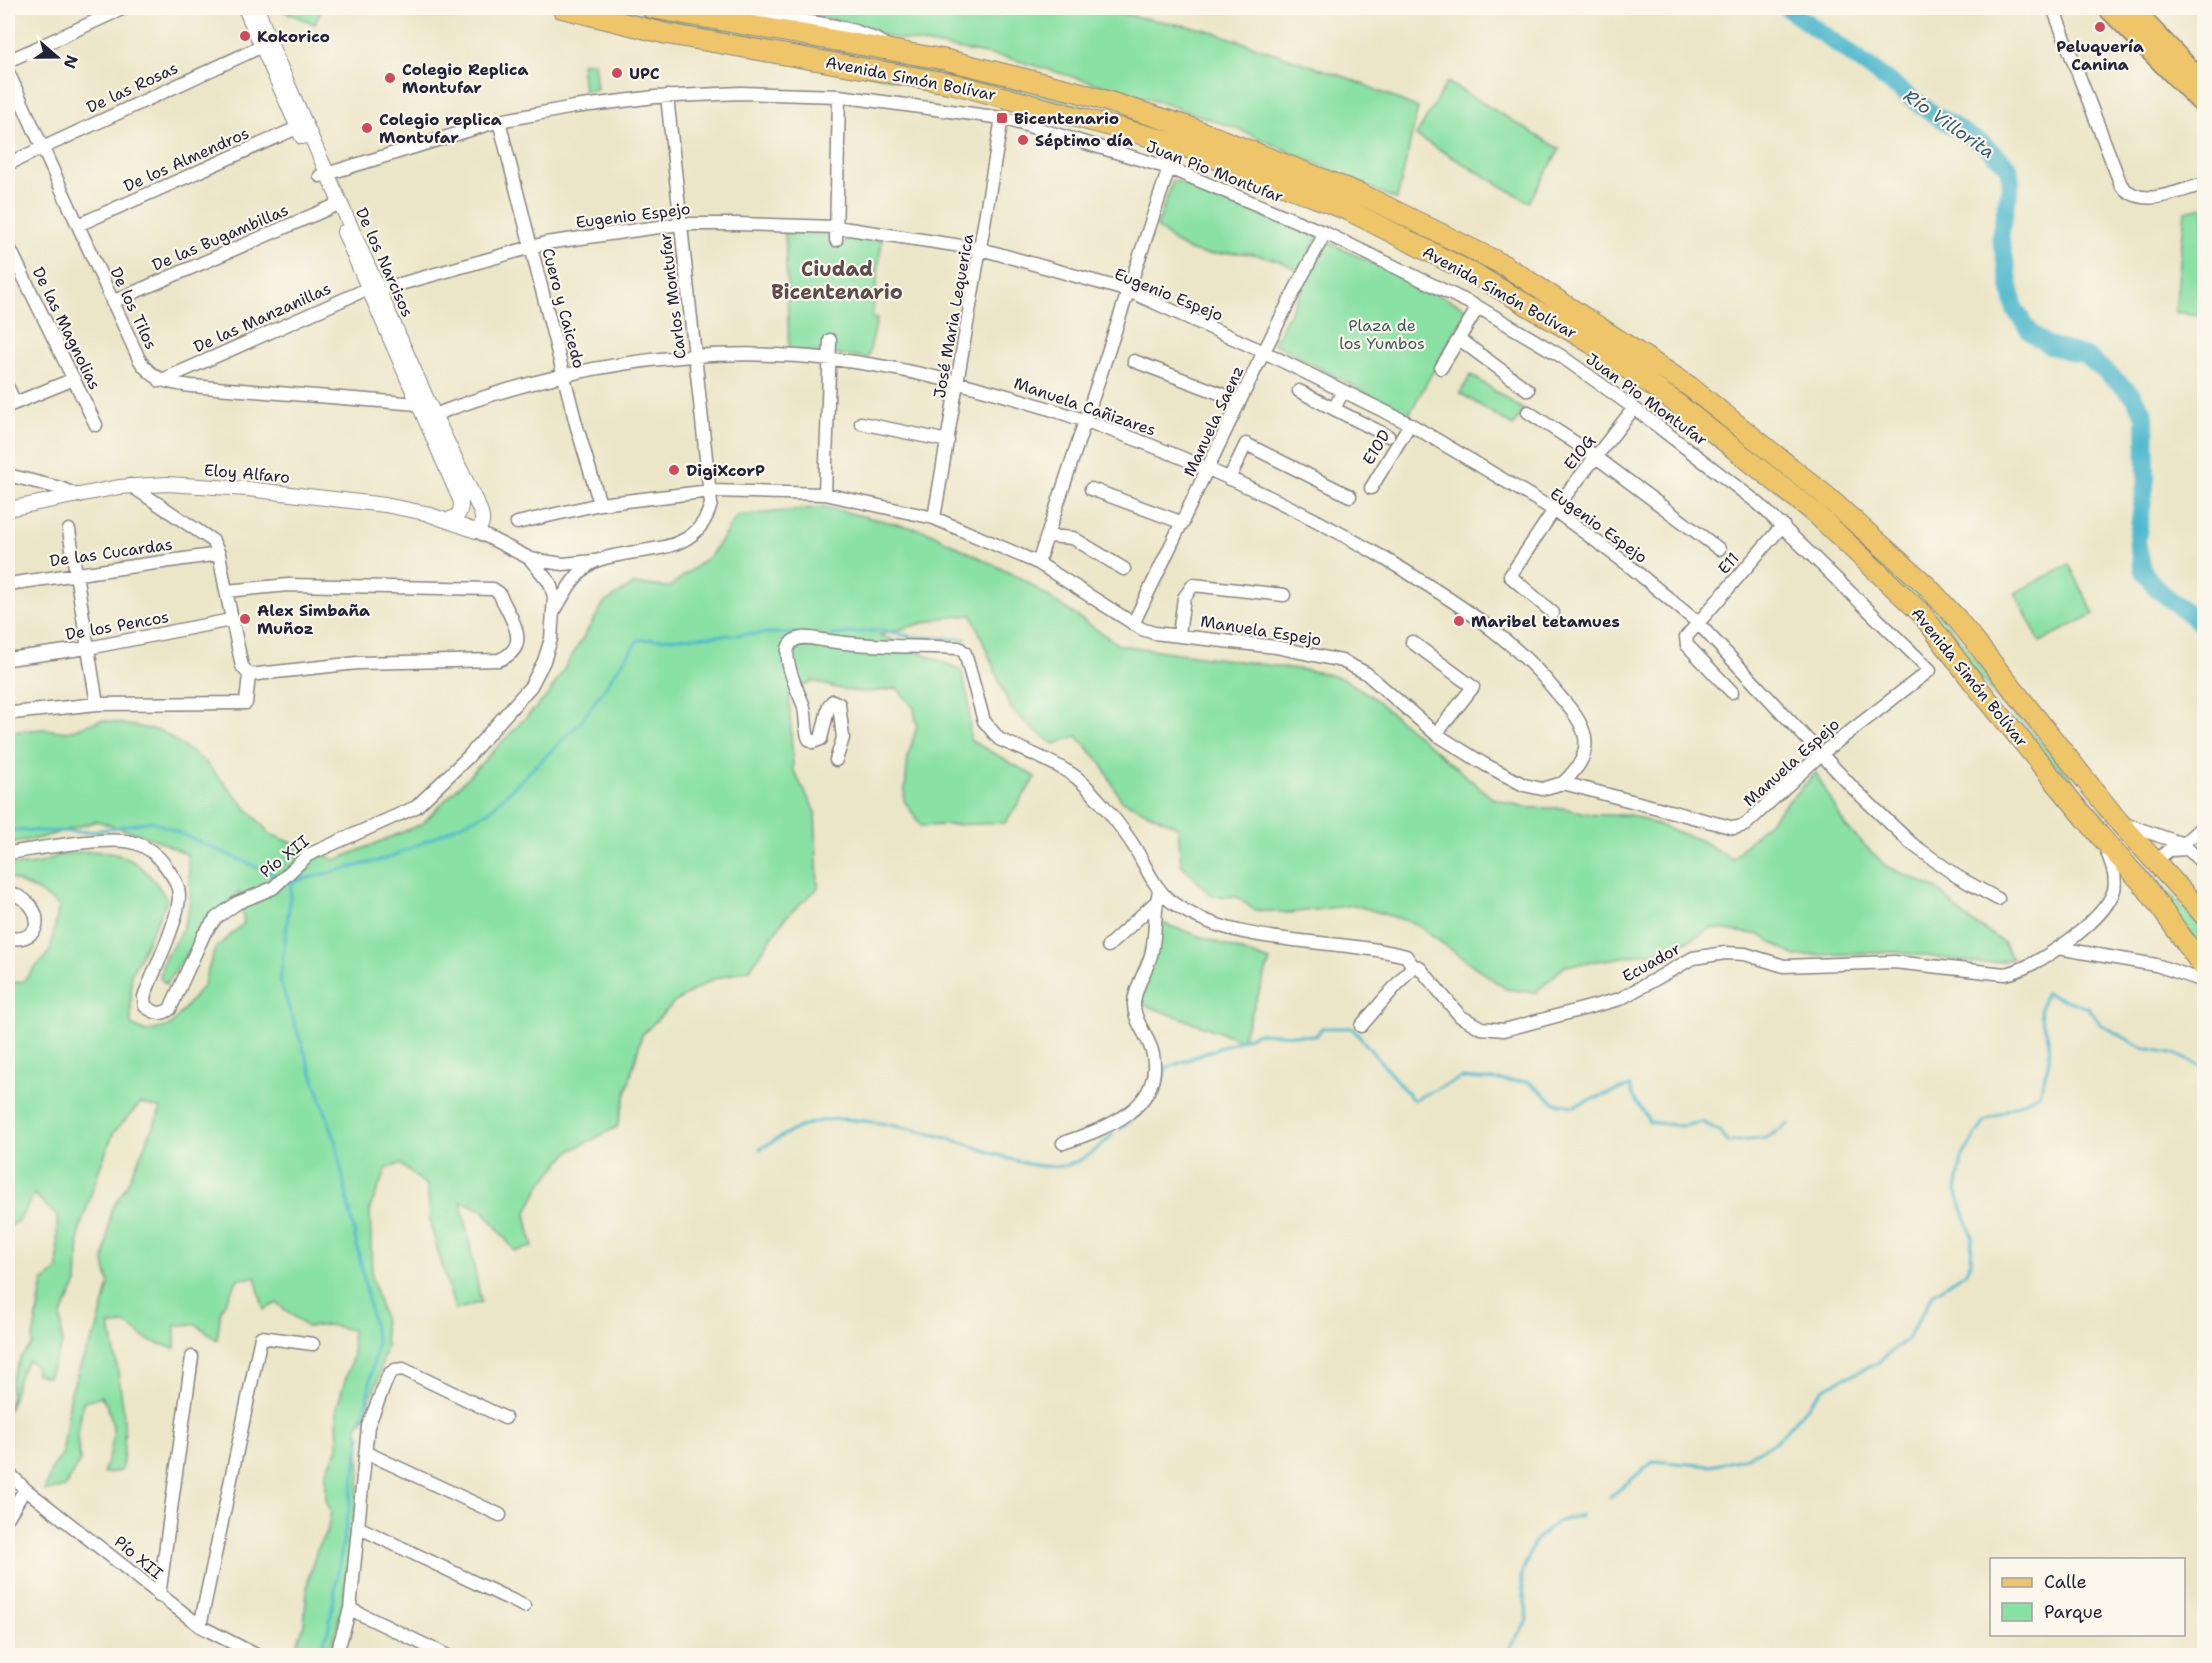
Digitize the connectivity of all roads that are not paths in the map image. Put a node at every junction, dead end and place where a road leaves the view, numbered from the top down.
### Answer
1 (124, 8) edge
2 (245, 8) edge
3 (257, 8) edge
4 (562, 8) edge
5 (651, 8) edge
6 (790, 8) edge
7 (2053, 8) edge
8 (2107, 8) edge
9 (2138, 9) edge
10 (772, 12) edge
11 (681, 14) junction
12 (797, 20) junction
13 (265, 44) junction
14 (892, 50) junction
15 (8, 61) edge
16 (8, 72) edge
17 (2205, 83) edge
18 (667, 96) junction
19 (839, 96) junction
20 (2205, 106) edge
21 (1002, 118) junction
22 (499, 121) junction
23 (302, 126) junction
24 (41, 147) junction
25 (8, 164) edge
26 (1169, 168) junction
27 (324, 175) junction
28 (2205, 184) edge
29 (338, 205) junction
30 (680, 224) junction
31 (78, 225) junction
32 (836, 226) junction
33 (1325, 233) junction
34 (836, 240) dead end
35 (8, 245) edge
36 (531, 248) junction
37 (981, 249) junction
38 (374, 288) junction
39 (1129, 291) junction
40 (112, 302) junction
41 (1478, 307) junction
42 (830, 339) dead end
43 (1459, 339) junction
44 (1264, 352) junction
45 (696, 355) junction
46 (829, 359) junction
47 (1134, 361) dead end
48 (1441, 368) dead end
49 (564, 374) junction
50 (74, 379) junction
51 (160, 381) junction
52 (958, 381) junction
53 (8, 388) edge
54 (1528, 390) dead end
55 (1299, 391) dead end
56 (1343, 391) junction
57 (1240, 401) junction
58 (11, 404) edge
59 (418, 404) junction
60 (1634, 408) junction
61 (1334, 409) junction
62 (1528, 412) dead end
63 (434, 415) junction
64 (1084, 420) junction
65 (861, 423) dead end
66 (1410, 424) junction
67 (96, 425) dead end
68 (1388, 436) dead end
69 (948, 441) junction
70 (1596, 456) junction
71 (1209, 470) junction
72 (8, 475) edge
73 (1229, 479) junction
74 (130, 485) junction
75 (1371, 488) dead end
76 (1091, 489) dead end
77 (711, 491) junction
78 (825, 494) junction
79 (79, 496) junction
80 (1350, 496) dead end
81 (600, 504) junction
82 (8, 509) edge
83 (1554, 510) junction
84 (934, 518) junction
85 (447, 520) junction
86 (517, 523) dead end
87 (1183, 523) junction
88 (1783, 525) junction
89 (478, 529) junction
90 (69, 530) dead end
91 (1048, 536) junction
92 (1719, 549) dead end
93 (219, 554) junction
94 (529, 558) junction
95 (594, 561) junction
96 (1038, 563) junction
97 (1124, 568) dead end
98 (75, 573) junction
99 (8, 584) edge
100 (226, 591) junction
101 (1284, 595) dead end
102 (555, 612) junction
103 (1553, 613) dead end
104 (231, 620) junction
105 (1697, 622) junction
106 (1133, 624) junction
107 (1179, 634) junction
108 (1412, 642) dead end
109 (88, 648) junction
110 (8, 658) edge
111 (1930, 670) joint
112 (249, 675) junction
113 (1732, 692) dead end
114 (97, 704) junction
115 (13, 713) dead end
116 (1436, 734) junction
117 (1821, 754) junction
118 (836, 760) dead end
119 (1563, 783) junction
120 (2119, 822) junction
121 (2205, 825) edge
122 (2101, 837) junction
123 (2186, 846) junction
124 (8, 853) edge
125 (2155, 862) junction
126 (2205, 866) edge
127 (8, 893) edge
128 (1157, 897) junction
129 (1998, 899) dead end
130 (2205, 915) edge
131 (8, 938) edge
132 (1108, 946) dead end
133 (2058, 948) junction
134 (1413, 966) junction
135 (2205, 968) edge
136 (2205, 981) edge
137 (1361, 1026) dead end
138 (1063, 1143) dead end
139 (313, 1344) dead end
140 (192, 1357) dead end
141 (505, 1418) dead end
142 (366, 1453) junction
143 (8, 1472) edge
144 (25, 1490) junction
145 (500, 1515) dead end
146 (8, 1517) edge
147 (360, 1527) junction
148 (159, 1596) junction
149 (524, 1606) dead end
150 (350, 1609) junction
151 (200, 1626) junction
152 (258, 1656) edge
153 (336, 1656) edge
154 (448, 1656) edge

1 - 15 street
2 - 13 street, De los Narcisos
3 - 13 street, De los Narcisos
4 - 122 highway, Avenida Simón Bolívar
5 - 11 highway, Avenida Simón Bolívar
6 - 12 street
7 - 28 street
8 - 20 main road
9 - 17 main road
10 - 11 street
10 - 12 street
11 - 14 highway, Avenida Simón Bolívar
12 - 14 street
13 - 23 street, De los Narcisos
13 - 24 street, De las Rosas
14 - 120 highway, Avenida Simón Bolívar
16 - 24 street, De los Tilos
18 - 19 street, Juan Pio Montufar
18 - 22 street, Juan Pio Montufar
18 - 30 street, Carlos Montufar
19 - 21 street, Juan Pio Montufar
19 - 32 street
21 - 26 street, Juan Pio Montufar
21 - 37 street, José Maria Lequerica
22 - 27 street, Juan Pio Montufar
22 - 36 street, Cuero y Caicedo
23 - 27 street, De los Narcisos
23 - 31 street, De los Almendros
24 - 25 street, De las Rosas
24 - 31 street, De los Tilos
26 - 33 street, Juan Pio Montufar
26 - 39 street
27 - 29 street, De los Narcisos
29 - 38 street, De los Narcisos
29 - 40 street, De las Bugambillas
30 - 32 street, Eugenio Espejo
30 - 36 street, Eugenio Espejo
30 - 45 street, Carlos Montufar
31 - 40 street, De los Tilos
32 - 34 street
32 - 37 street, Eugenio Espejo
33 - 41 street, Juan Pio Montufar
33 - 44 street, Manuela Saenz
35 - 50 street, De las Magnolias
36 - 38 street, Eugenio Espejo
36 - 49 street, Cuero y Caicedo
37 - 39 street, Eugenio Espejo
37 - 52 street, José Maria Lequerica
38 - 51 street, De las Manzanillas
38 - 59 street, De los Narcisos
38 - 63 street, De los Narcisos
39 - 44 street, Eugenio Espejo
39 - 64 street
40 - 51 street, De los Tilos
41 - 43 street
41 - 60 street, Juan Pio Montufar
42 - 46 street
43 - 48 street
43 - 54 street
44 - 56 street, Eugenio Espejo
44 - 57 street, Manuela Saenz
45 - 46 street, Manuela Cañizares
45 - 49 street, Manuela Cañizares
45 - 77 street, Carlos Montufar
46 - 52 street, Manuela Cañizares
46 - 78 street
47 - 57 street
49 - 63 street, Manuela Cañizares
49 - 81 street, Cuero y Caicedo
50 - 58 street
50 - 67 street, De las Magnolias
51 - 59 street
52 - 64 street, Manuela Cañizares
52 - 69 street, José Maria Lequerica
53 - 58 street
55 - 61 street
56 - 61 street
56 - 66 street, Eugenio Espejo
57 - 71 street, Manuela Saenz
59 - 85 street, De los Narcisos
60 - 70 street, E10G
60 - 88 street, Juan Pio Montufar
61 - 68 street
62 - 70 street
63 - 89 street, De los Narcisos
64 - 71 street, Manuela Cañizares
64 - 91 street
65 - 69 street
66 - 75 street, E10D
66 - 83 street, Eugenio Espejo
69 - 84 street, José Maria Lequerica
70 - 83 street, E10G
70 - 92 street
71 - 73 street, Manuela Cañizares
71 - 87 street, Manuela Saenz
72 - 79 street
73 - 80 street
73 - 119 street, Manuela Cañizares
74 - 79 street, Eloy Alfaro
74 - 85 street, Eloy Alfaro
74 - 93 street
76 - 87 street
77 - 78 street, Manuela Espejo
77 - 81 street, Manuela Espejo
77 - 95 street, Carlos Montufar
78 - 84 street, Manuela Espejo
79 - 82 street, Eloy Alfaro
81 - 86 street, Manuela Espejo
83 - 103 street, E10G
83 - 105 street, Eugenio Espejo
84 - 96 street, Manuela Espejo
85 - 89 street, Eloy Alfaro
87 - 106 street, Manuela Saenz
88 - 105 street, E11
88 - 111 street, Juan Pio Montufar
89 - 94 street, Pío XII
90 - 98 street
91 - 96 street
91 - 97 street
93 - 98 street, De las Cucardas
93 - 100 street
94 - 95 street, Carlos Montufar
94 - 102 street, Pío XII
95 - 102 street
96 - 106 street, Manuela Espejo
98 - 99 street, De las Cucardas
98 - 109 street
100 - 104 street
100 - 112 street
101 - 107 street
102 - 124 street, Pío XII
104 - 109 street, De los Pencos
104 - 112 street
105 - 113 street
105 - 117 street, Eugenio Espejo
106 - 107 street, Manuela Espejo
107 - 116 street, Manuela Espejo
108 - 116 street
109 - 110 street, De los Pencos
109 - 114 street
111 - 117 street, Manuela Espejo
112 - 114 street
114 - 115 street
116 - 119 street, Manuela Espejo
117 - 119 street, Manuela Espejo
117 - 129 street, Eugenio Espejo
118 - 128 street
120 - 123 street
120 - 125 highway, Avenida Simón Bolívar
121 - 123 street
122 - 133 street, Ecuador
122 - 135 highway, Avenida Simón Bolívar
123 - 125 street
123 - 126 street
125 - 130 highway, Avenida Simón Bolívar
127 - 131 street
128 - 132 street
128 - 134 street, Ecuador
128 - 138 street
133 - 134 street, Ecuador
133 - 136 street
134 - 137 street
139 - 151 street
140 - 148 street
141 - 142 street
142 - 145 street
142 - 147 street
143 - 144 street, Pío XII
144 - 146 street
144 - 148 street, Pío XII
147 - 149 street
147 - 150 street
148 - 151 street, Pío XII
150 - 153 street
150 - 154 street
151 - 152 street, Pío XII

